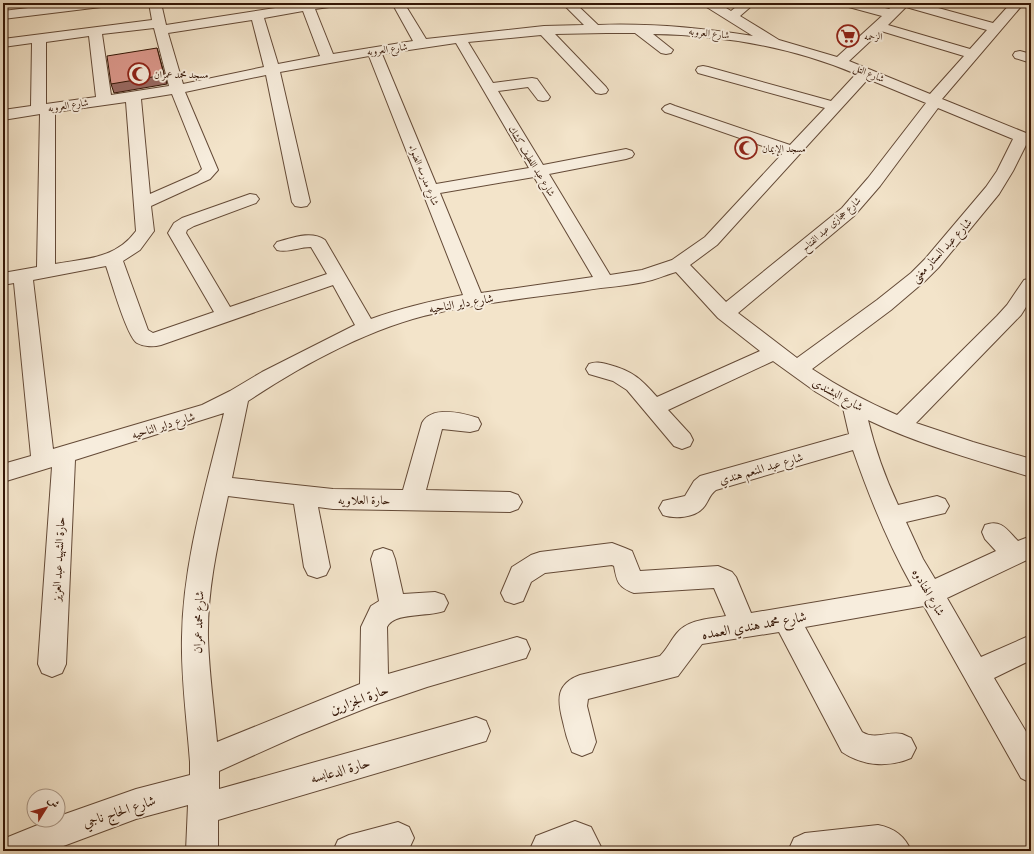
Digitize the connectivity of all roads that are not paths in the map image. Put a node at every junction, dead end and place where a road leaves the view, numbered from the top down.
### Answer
1 (101, 3) edge
2 (155, 3) edge
3 (332, 3) edge
4 (398, 3) edge
5 (568, 3) edge
6 (709, 3) edge
7 (749, 3) edge
8 (849, 3) edge
9 (904, 3) edge
10 (1018, 3) edge
11 (313, 5) edge
12 (3, 14) edge
13 (257, 14) junction
14 (891, 14) junction
15 (731, 17) junction
16 (160, 26) junction
17 (878, 26) junction
18 (996, 28) junction
19 (596, 29) junction
20 (638, 29) junction
21 (544, 30) junction
22 (95, 31) junction
23 (39, 38) junction
24 (460, 39) junction
25 (3, 43) edge
26 (774, 43) junction
27 (422, 44) junction
28 (666, 50) dead end
29 (374, 51) junction
30 (973, 54) junction
31 (328, 59) junction
32 (840, 62) junction
33 (272, 70) junction
34 (703, 70) dead end
35 (866, 72) junction
36 (489, 88) junction
37 (177, 89) junction
38 (601, 90) dead end
39 (133, 95) junction
40 (544, 97) dead end
41 (104, 99) junction
42 (934, 100) junction
43 (834, 106) junction
44 (43, 109) junction
45 (670, 109) dead end
46 (3, 115) edge
47 (1027, 139) edge
48 (793, 151) junction
49 (626, 154) dead end
50 (538, 171) junction
51 (429, 190) junction
52 (250, 199) dead end
53 (301, 202) dead end
54 (142, 204) junction
55 (283, 246) dead end
56 (113, 259) junction
57 (678, 264) junction
58 (46, 272) junction
59 (23, 276) junction
60 (337, 277) junction
61 (3, 280) edge
62 (605, 282) junction
63 (1031, 284) edge
64 (474, 300) junction
65 (725, 313) junction
66 (226, 316) junction
67 (366, 328) junction
68 (775, 352) junction
69 (596, 369) dead end
70 (797, 369) junction
71 (238, 397) junction
72 (853, 404) junction
73 (654, 407) junction
74 (470, 424) dead end
75 (900, 426) junction
76 (861, 439) junction
77 (682, 440) dead end
78 (53, 458) junction
79 (1031, 466) edge
80 (3, 473) edge
81 (218, 486) junction
82 (304, 495) junction
83 (412, 499) junction
84 (510, 502) dead end
85 (937, 506) dead end
86 (671, 508) dead end
87 (891, 516) junction
88 (994, 532) dead end
89 (1022, 550) edge
90 (383, 559) dead end
91 (317, 567) dead end
92 (514, 593) dead end
93 (930, 594) junction
94 (435, 603) dead end
95 (393, 606) junction
96 (786, 620) junction
97 (743, 625) junction
98 (1031, 647) edge
99 (517, 649) dead end
100 (52, 664) dead end
101 (976, 673) junction
102 (374, 692) junction
103 (476, 731) dead end
104 (582, 742) dead end
105 (901, 748) dead end
106 (1028, 757) edge
107 (204, 786) junction
108 (398, 838) dead end
109 (547, 847) dead end
110 (805, 849) dead end
111 (13, 851) edge
112 (202, 851) edge
113 (349, 851) edge
114 (586, 851) edge
115 (895, 851) edge

1 - 12 street
2 - 16 street
3 - 11 street
4 - 27 street
5 - 19 street
6 - 15 street, شارع التل
7 - 15 street
8 - 14 street
9 - 14 street
9 - 18 street
10 - 18 street, شارع حجازى عبد الفتاح
11 - 13 street
11 - 31 street
13 - 16 street
13 - 33 street
14 - 17 street
15 - 26 street, شارع التل
16 - 22 street
16 - 37 street
17 - 30 street
17 - 32 street
18 - 30 street, شارع حجازى عبد الفتاح
19 - 20 street, شارع العروبه
19 - 21 street, شارع العروبه
20 - 26 street, شارع العروبه
20 - 28 street
21 - 24 street, شارع العروبه
21 - 38 street
22 - 23 street
22 - 41 street
23 - 25 street
23 - 44 street
24 - 27 street, شارع العروبه
24 - 36 street, شارع عبد اللطيف كشك
26 - 32 street, شارع التل
27 - 29 street, شارع العروبه
29 - 31 street, شارع العروبه
29 - 51 street, شارع مدرسه الضواء
30 - 42 street, شارع حجازى عبد الفتاح
31 - 33 street, شارع العروبه
32 - 35 street, شارع التل
33 - 37 street, شارع العروبه
33 - 53 street
34 - 43 street
35 - 42 street, شارع التل
35 - 43 street, شارع داير الناحيه
36 - 40 street
36 - 50 street, شارع عبد اللطيف كشك
37 - 39 street, شارع العروبه
37 - 54 street
39 - 41 street, شارع العروبه
39 - 54 street
41 - 44 street, شارع العروبه
42 - 47 street, شارع التل
42 - 65 street, شارع حجازى عبد الفتاح
43 - 48 street, شارع داير الناحيه
44 - 46 street, شارع العروبه
44 - 58 street
45 - 48 street
47 - 70 street, شارع عبد الستار مغنى
48 - 57 street, شارع داير الناحيه
49 - 50 street
50 - 51 street
50 - 62 street, شارع عبد اللطيف كشك
51 - 64 street, شارع مدرسه الضواء
52 - 66 street
54 - 56 street
55 - 60 street
56 - 58 street
56 - 66 street
57 - 62 street, شارع داير الناحيه
57 - 65 street, شارع البشندى
58 - 59 street
59 - 61 street
59 - 78 street, حارة الشهيد عبد العزيز
60 - 66 street
60 - 67 street
62 - 64 street, شارع داير الناحيه
63 - 75 street
64 - 67 street, شارع داير الناحيه
65 - 68 street, شارع البشندى
67 - 71 street, شارع داير الناحيه
68 - 70 street, شارع البشندى
68 - 73 street
69 - 73 street
70 - 72 street, شارع البشندى
71 - 78 street, شارع داير الناحيه
71 - 81 street, شارع محمد عمران
72 - 75 street, شارع البشندى
72 - 76 street, شارع الهنادوه
73 - 77 street
74 - 83 street
75 - 79 street, شارع البشندى
76 - 86 street, شارع عبد المنعم هندي
76 - 87 street, شارع الهنادوه
78 - 80 street, شارع داير الناحيه
78 - 100 street, حارة الشهيد عبد العزيز
81 - 82 street, حارة العلاويه
81 - 107 street, شارع محمد عمران
82 - 83 street, حارة العلاويه
82 - 91 street
83 - 84 street, حارة العلاويه
85 - 87 street
87 - 93 street, شارع الهنادوه
88 - 89 street
89 - 93 street, شارع محمد هندي العمده
90 - 95 street
92 - 97 street
93 - 96 street, شارع محمد هندي العمده
93 - 101 street, شارع الهنادوه
94 - 95 street
95 - 102 street
96 - 97 street, شارع محمد هندي العمده
96 - 105 street
97 - 104 street, شارع محمد هندي العمده
98 - 101 street
99 - 102 street, حارة الجزارين
101 - 106 street, شارع الهنادوه
102 - 107 street, حارة الجزارين
103 - 107 street, حارة الدعابسه
107 - 111 street, شارع الحاج ناجي
107 - 112 street, شارع محمد عمران
108 - 113 street
109 - 114 street
110 - 115 street

